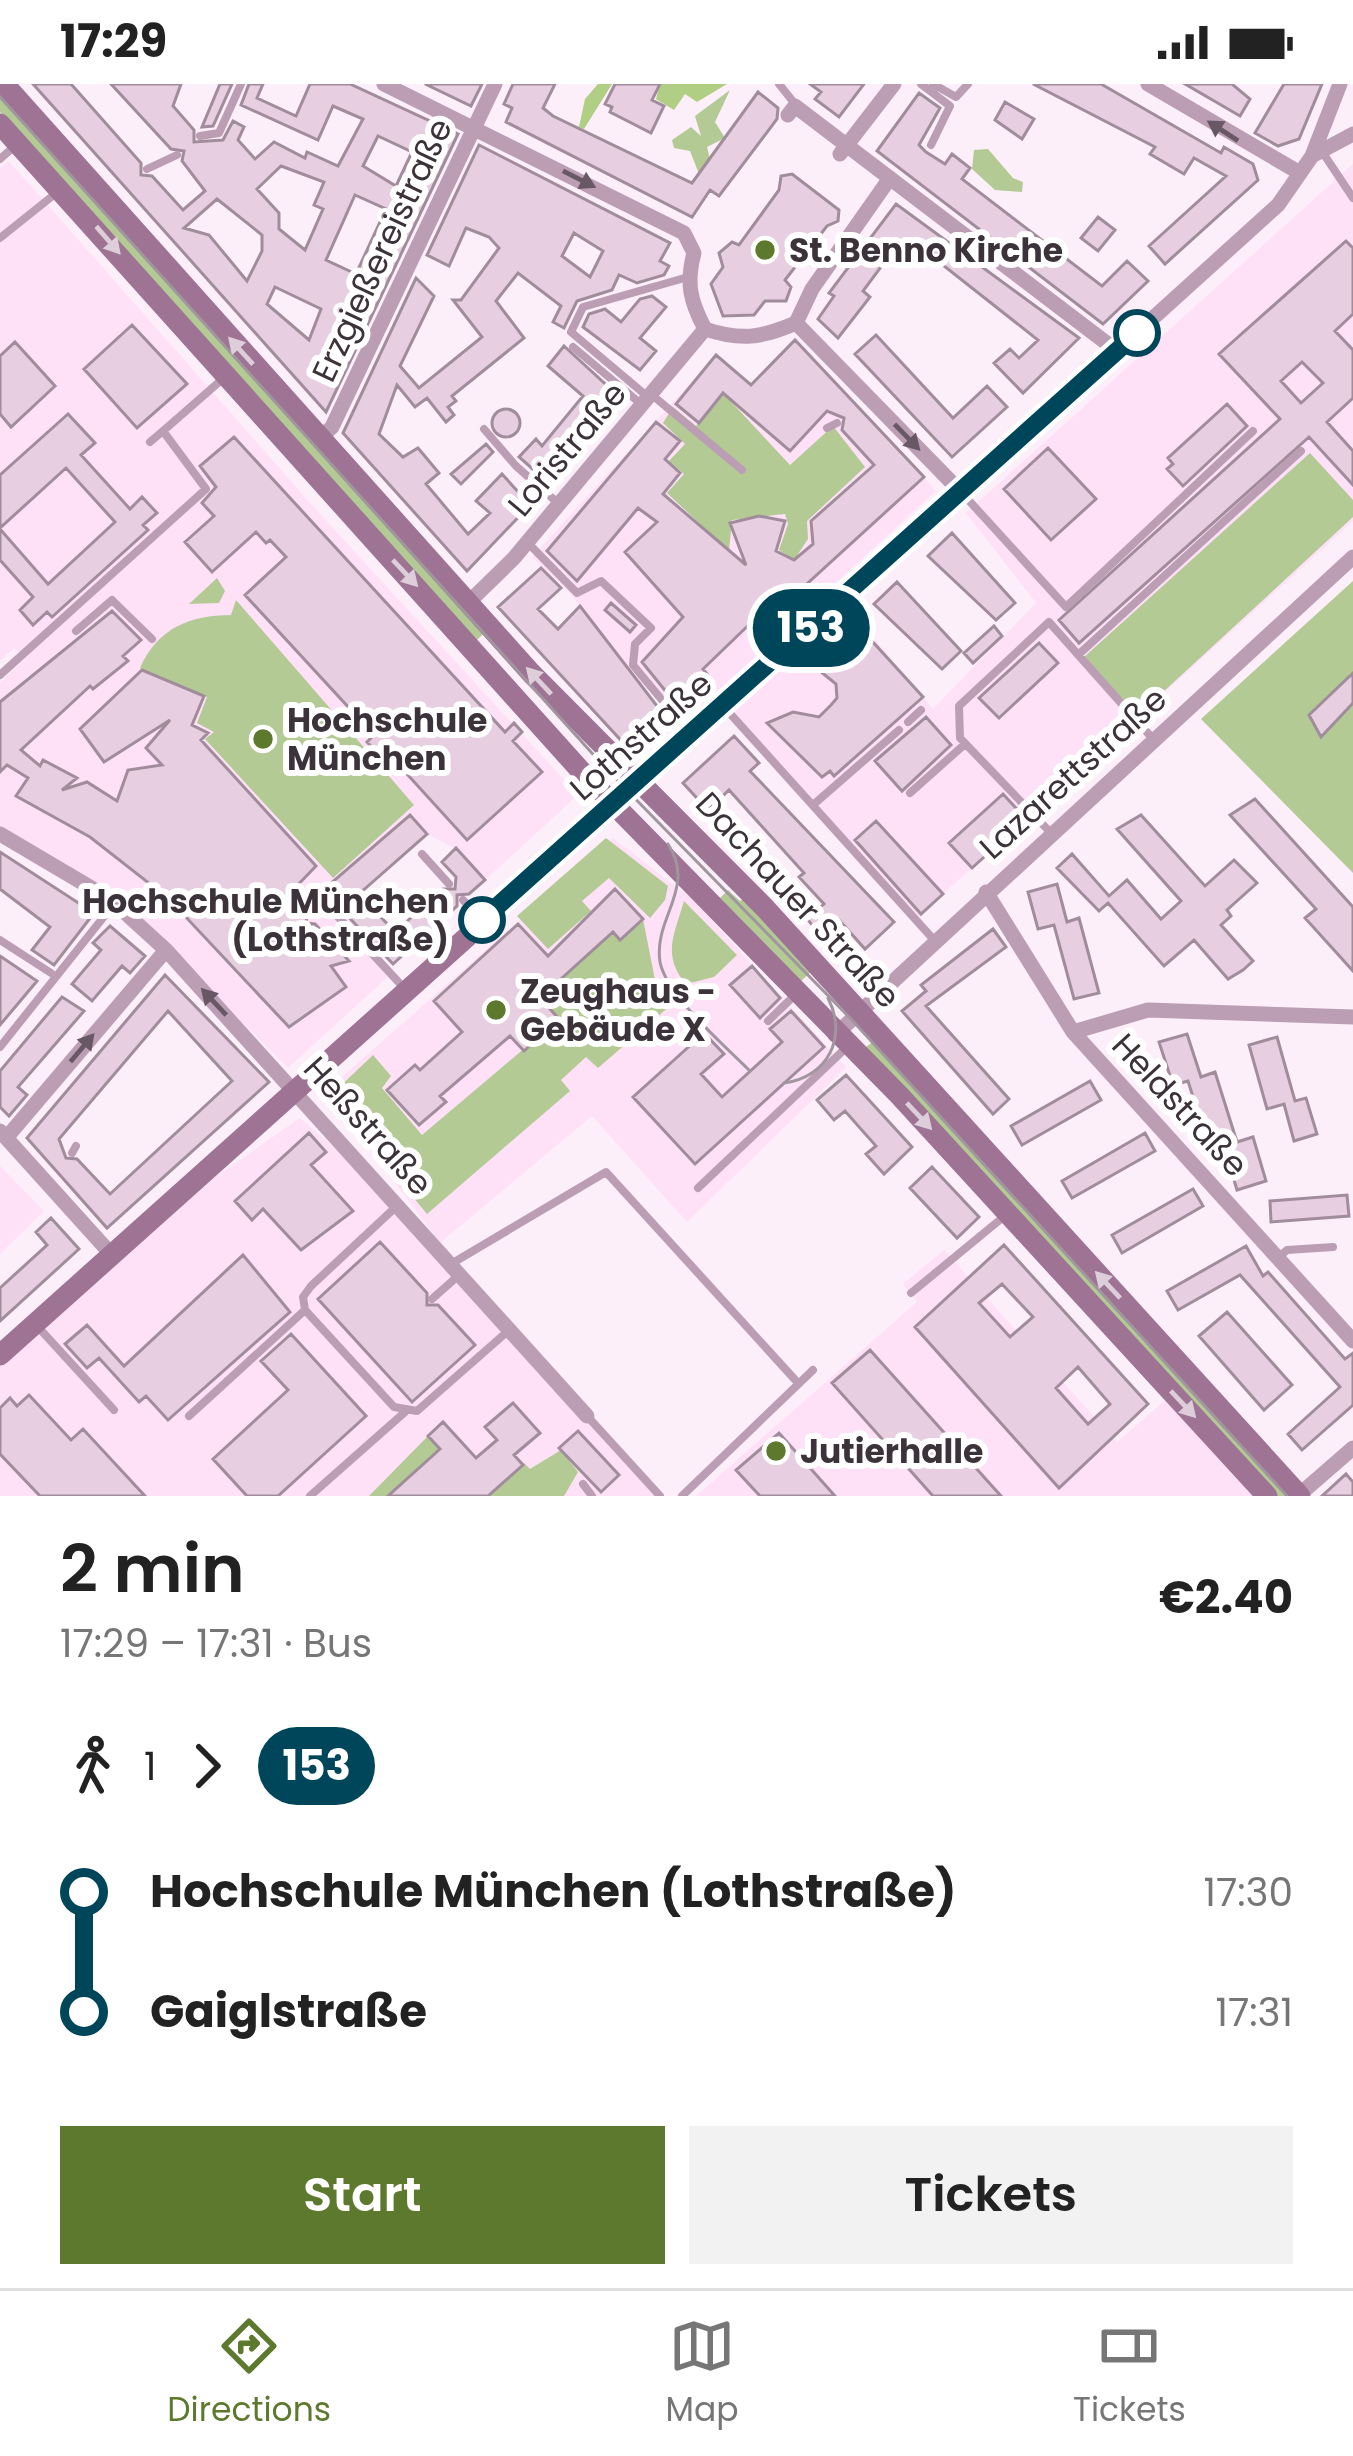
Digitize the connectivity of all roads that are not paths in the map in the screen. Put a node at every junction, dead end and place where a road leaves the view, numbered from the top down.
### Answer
1 (4, 84) edge
2 (241, 84) edge
3 (385, 84) edge
4 (494, 84) edge
5 (778, 84) edge
6 (894, 84) edge
7 (921, 84) edge
8 (934, 84) edge
9 (968, 84) edge
10 (1148, 84) edge
11 (1340, 84) edge
12 (798, 115) joint
13 (0, 124) edge
14 (474, 127) junction
15 (1353, 134) edge
16 (200, 136) dead end
17 (18, 143) junction
18 (931, 145) dead end
19 (844, 149) junction
20 (1317, 154) junction
21 (177, 155) dead end
22 (0, 160) edge
23 (146, 169) dead end
24 (1300, 173) junction
25 (890, 178) junction
26 (61, 189) junction
27 (1353, 198) edge
28 (0, 238) edge
29 (688, 277) junction
30 (796, 322) junction
31 (705, 329) junction
32 (573, 346) dead end
33 (1117, 351) junction
34 (227, 374) junction
35 (647, 398) junction
36 (837, 423) dead end
37 (484, 428) dead end
38 (826, 428) dead end
39 (164, 431) junction
40 (1253, 431) dead end
41 (319, 439) junction
42 (150, 442) dead end
43 (1301, 451) dead end
44 (742, 470) dead end
45 (961, 492) junction
46 (560, 504) junction
47 (527, 542) junction
48 (1353, 557) edge
49 (469, 602) junction
50 (1066, 607) junction
51 (1049, 622) junction
52 (76, 632) dead end
53 (152, 639) dead end
54 (1078, 656) junction
55 (0, 675) edge
56 (724, 707) junction
57 (921, 710) dead end
58 (692, 736) junction
59 (1154, 740) junction
60 (965, 744) junction
61 (639, 783) junction
62 (910, 794) dead end
63 (613, 804) junction
64 (813, 805) junction
65 (1050, 832) junction
66 (0, 834) edge
67 (422, 854) dead end
68 (449, 884) dead end
69 (986, 892) junction
70 (463, 900) dead end
71 (115, 903) junction
72 (328, 906) dead end
73 (482, 920) junction
74 (0, 940) edge
75 (934, 940) junction
76 (166, 950) junction
77 (51, 973) dead end
78 (404, 988) junction
79 (796, 994) junction
80 (859, 1012) junction
81 (1353, 1017) edge
82 (768, 1021) dead end
83 (1073, 1032) junction
84 (842, 1041) junction
85 (0, 1047) edge
86 (294, 1087) junction
87 (3, 1134) edge
88 (698, 1188) dead end
89 (399, 1204) junction
90 (1008, 1213) junction
91 (1333, 1246) dead end
92 (111, 1254) junction
93 (1279, 1257) junction
94 (455, 1269) junction
95 (910, 1293) dead end
96 (432, 1298) dead end
97 (305, 1310) junction
98 (35, 1324) junction
99 (509, 1330) junction
100 (1353, 1341) edge
101 (0, 1355) edge
102 (813, 1370) dead end
103 (798, 1383) junction
104 (114, 1410) dead end
105 (406, 1411) junction
106 (189, 1416) dead end
107 (586, 1416) joint
108 (1353, 1448) edge
109 (583, 1484) dead end
110 (310, 1496) edge
111 (592, 1496) edge
112 (660, 1496) edge
113 (682, 1496) edge
114 (1267, 1496) edge
115 (1300, 1496) edge

41 -> 1 main road, Dachauer Straße
2 - 16 lane
3 - 14 street
4 - 14 street, Erzgießereistraße
5 - 12 lane
6 - 19 street
7 - 18 lane
8 - 9 lane
24 -> 10 street
11 - 20 street, Lothstraße
12 - 19 street
13 - 17 main road, Dachauer Straße
14 -> 29 street
14 - 41 street, Erzgießereistraße
15 - 20 street, Lothstraße
17 - 22 lane
17 - 26 main road, Dachauer Straße
19 - 25 street
20 - 24 street, Lothstraße
20 - 27 lane
21 - 23 lane
24 - 33 street, Lothstraße
25 - 30 street
25 - 33 street
26 - 28 lane
26 -> 34 main road, Dachauer Straße
29 - 31 street
29 - 35 lane
30 - 31 street
30 -> 45 street
31 - 35 street, Loristraße
32 - 35 lane
33 - 45 street, Lothstraße
34 - 39 lane
34 -> 63 main road, Dachauer Straße
35 - 44 lane
35 - 46 street, Loristraße
36 - 38 lane
37 - 46 lane
39 - 42 lane
39 - 55 lane
40 - 50 lane
41 - 49 main road, Dachauer Straße
43 - 54 lane
45 - 50 lane
45 - 56 street, Lothstraße
46 - 47 street, Loristraße
47 - 49 street, Loristraße
47 - 58 lane
48 - 59 street, Lazarettstraße
61 -> 49 main road, Dachauer Straße
50 - 51 lane
51 - 54 lane
51 - 60 lane
52 - 53 lane
54 - 59 lane
56 - 58 street, Lothstraße
56 - 64 lane
57 - 64 lane
58 - 61 street, Lothstraße
59 - 65 street, Lazarettstraße
60 - 62 lane
60 - 65 lane
61 - 63 main road, Lothstraße
61 - 80 main road, Dachauer Straße
63 - 73 main road, Lothstraße
63 - 79 main road, Dachauer Straße
64 - 75 lane
65 - 69 street, Lazarettstraße
66 - 71 street, Heßstraße
67 - 68 lane
69 - 75 street, Lazarettstraße
69 - 83 street, Heldstraße
70 - 73 lane
71 - 76 street, Heßstraße
71 - 85 lane
72 - 78 lane
73 - 78 main road, Lothstraße
74 - 77 lane
75 - 80 street, Lazarettstraße
86 -> 76 street, Heßstraße
87 -> 76 street
78 - 86 main road, Lothstraße
79 - 82 lane
79 - 84 main road, Dachauer Straße
80 - 84 street, Lazarettstraße
115 -> 80 main road, Dachauer Straße
81 - 83 street
83 - 93 street, Heldstraße
84 - 88 lane
84 -> 90 main road, Dachauer Straße
86 - 89 street, Heßstraße
86 - 92 main road, Lothstraße
87 - 92 street
89 - 94 street, Heßstraße
89 - 97 lane
90 - 95 lane
90 -> 114 main road, Dachauer Straße
91 - 93 lane
92 - 98 main road, Lothstraße
93 - 100 street, Heldstraße
94 - 96 lane
94 - 99 street, Heßstraße
94 - 103 lane
97 - 105 lane
97 - 106 lane
98 - 101 main road, Lothstraße
98 - 104 lane
99 - 105 lane
99 - 107 street, Heßstraße
102 - 103 lane
103 - 113 lane
105 - 110 lane
107 - 112 lane, Heßstraße
108 - 115 street
109 - 111 lane

